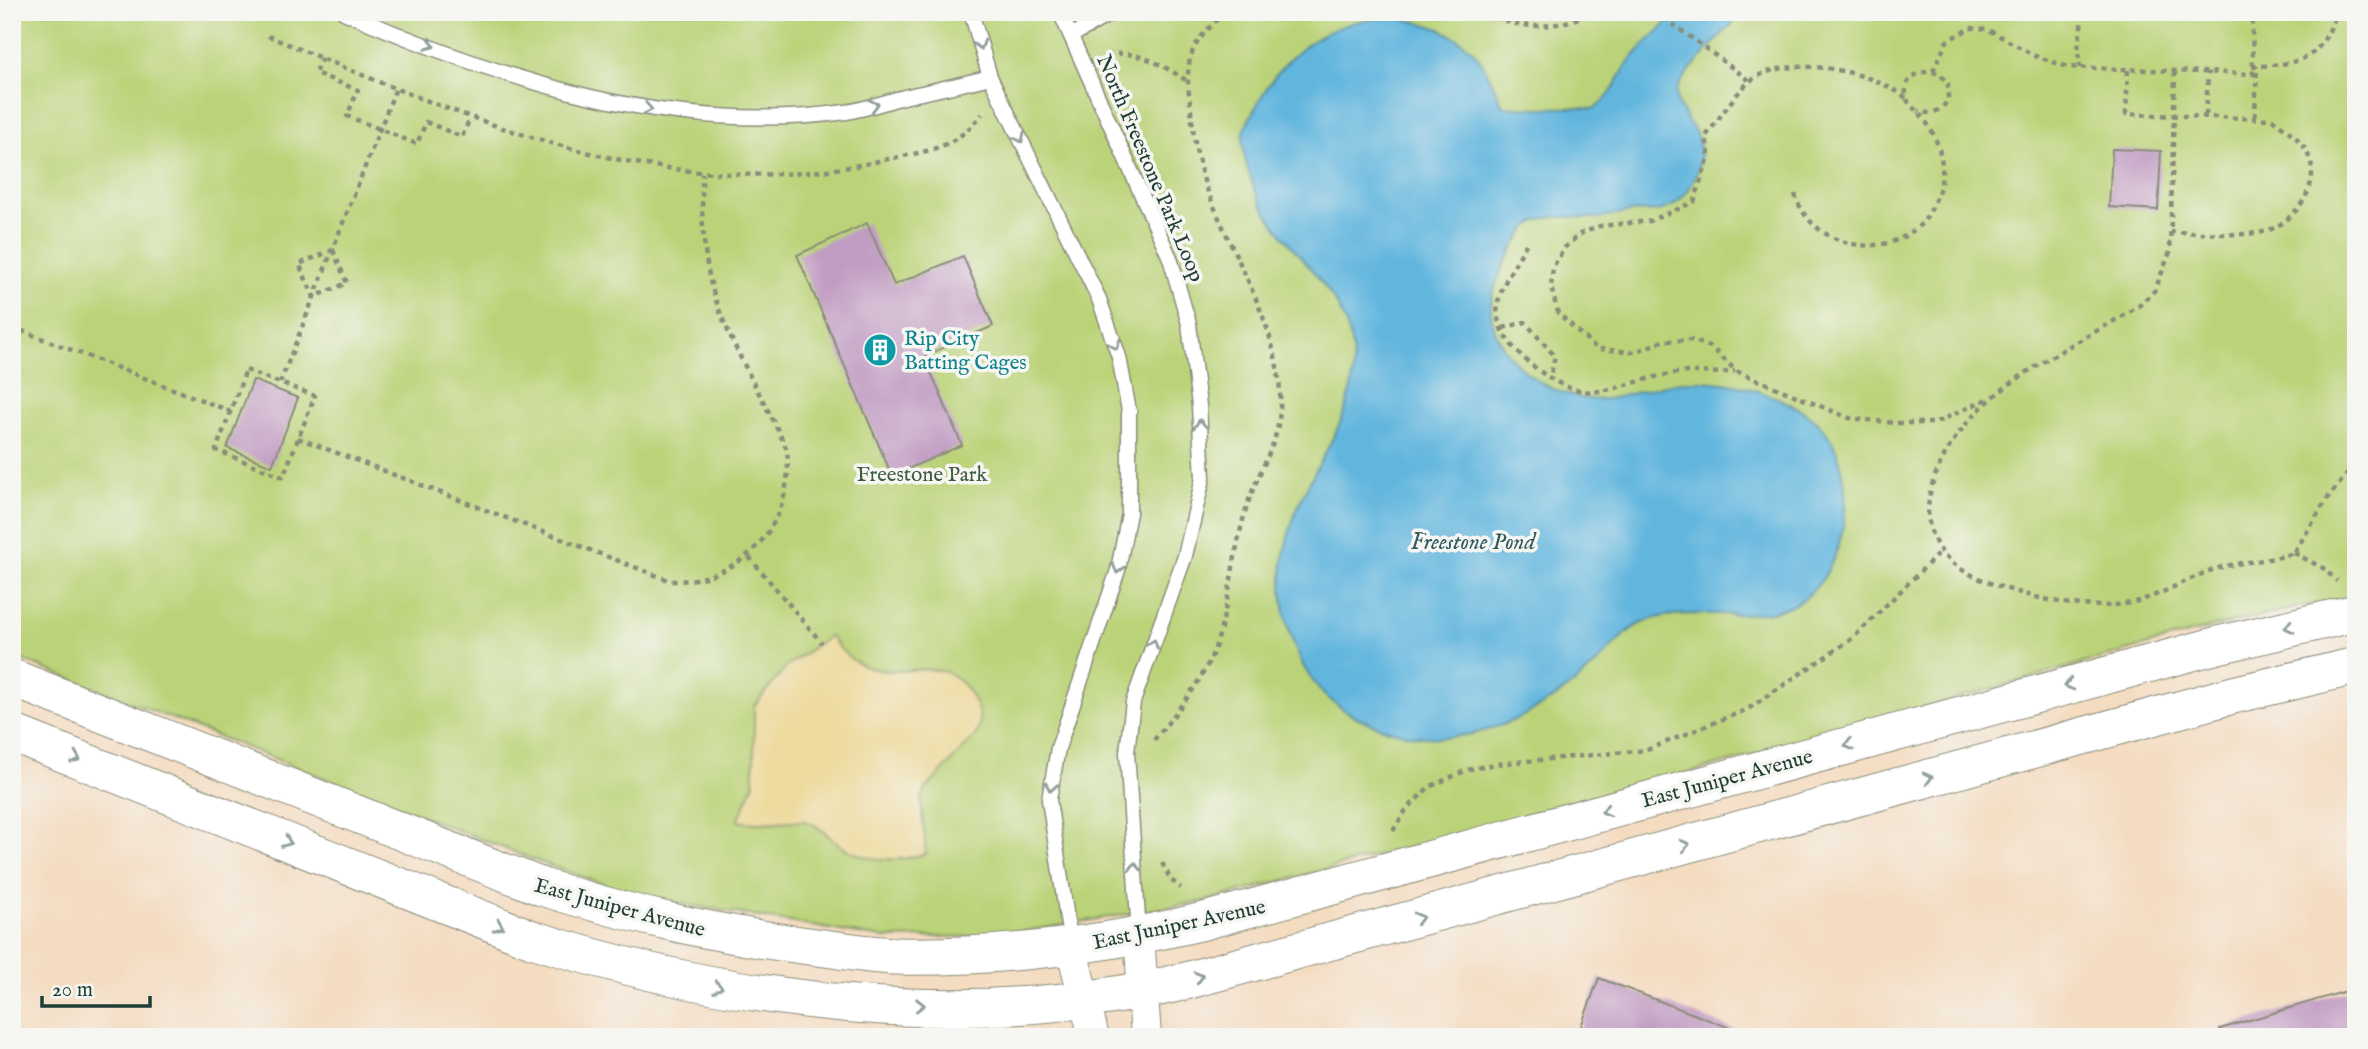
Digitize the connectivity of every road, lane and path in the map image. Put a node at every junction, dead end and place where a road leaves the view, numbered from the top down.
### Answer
1 (344, 12) edge
2 (971, 12) edge
3 (1060, 12) edge
4 (1114, 12) edge
5 (1224, 12) edge
6 (1487, 12) edge
7 (1591, 12) edge
8 (1656, 12) edge
9 (2083, 12) edge
10 (2252, 12) edge
11 (2337, 12) edge
12 (1071, 36) junction
13 (322, 58) dead end
14 (1085, 62) junction
15 (2255, 66) junction
16 (2080, 68) junction
17 (2127, 70) junction
18 (1933, 71) junction
19 (2175, 72) junction
20 (2208, 72) junction
21 (990, 77) junction
22 (1187, 81) junction
23 (1749, 81) junction
24 (396, 88) dead end
25 (1906, 97) junction
26 (1918, 111) junction
27 (2174, 115) junction
28 (2206, 115) junction
29 (2255, 117) junction
30 (470, 118) dead end
31 (380, 129) junction
32 (702, 173) dead end
33 (1795, 194) dead end
34 (2171, 232) junction
35 (1526, 244) dead end
36 (332, 250) junction
37 (314, 297) junction
38 (12, 327) edge
39 (1503, 328) junction
40 (1736, 371) junction
41 (1550, 378) junction
42 (280, 383) junction
43 (1998, 394) junction
44 (230, 411) junction
45 (298, 438) junction
46 (2356, 463) edge
47 (1941, 551) junction
48 (2294, 553) junction
49 (749, 557) junction
50 (2350, 600) edge
51 (822, 643) dead end
52 (2356, 666) edge
53 (12, 678) edge
54 (12, 733) edge
55 (1152, 751) dead end
56 (1391, 835) dead end
57 (1161, 855) dead end
58 (1182, 889) dead end
59 (1139, 935) junction
60 (1071, 947) junction
61 (1142, 991) junction
62 (1084, 1000) junction
63 (1094, 1037) edge
64 (1146, 1037) edge

1 -> 21 lane
2 -> 21 lane
3 - 12 lane, North Freestone Park Loop
4 - 12 lane, North Freestone Park Loop
5 - 22 path
6 - 7 path
8 - 23 path
9 - 16 path
10 - 15 path
11 - 15 path
12 - 14 lane, North Freestone Park Loop
13 - 31 path
14 - 22 path
59 -> 14 lane, North Freestone Park Loop
15 - 20 path
15 - 29 path
16 - 17 path
16 - 18 path
17 - 19 path
17 - 27 path
18 - 25 path
18 - 26 path
19 - 20 path
19 - 27 path
20 - 28 path
21 -> 60 lane
22 - 55 path
23 - 25 path
23 - 40 path
24 - 31 path
25 - 26 path
26 - 33 path
27 - 28 path
27 - 34 path
28 - 29 path
29 - 34 path
30 - 31 path
31 - 36 path
32 - 49 path
34 - 43 path
35 - 39 path
36 - 37 path
36 - 37 path
36 - 37 path
37 - 42 path
38 - 44 path
39 - 41 path
39 - 41 path
40 - 41 path
40 - 43 path
42 - 44 path
42 - 45 path
43 - 47 path
44 - 45 path
45 - 49 path
46 - 48 path
47 - 48 path
47 - 56 path
48 - 50 path
49 - 51 path
50 -> 59 street, East Juniper Avenue
61 -> 52 street
53 - 60 street, East Juniper Avenue
54 -> 62 street
57 - 58 path
59 - 60 street, East Juniper Avenue
59 - 61 street
60 - 62 street
61 - 62 street
61 - 64 street
62 - 63 street

